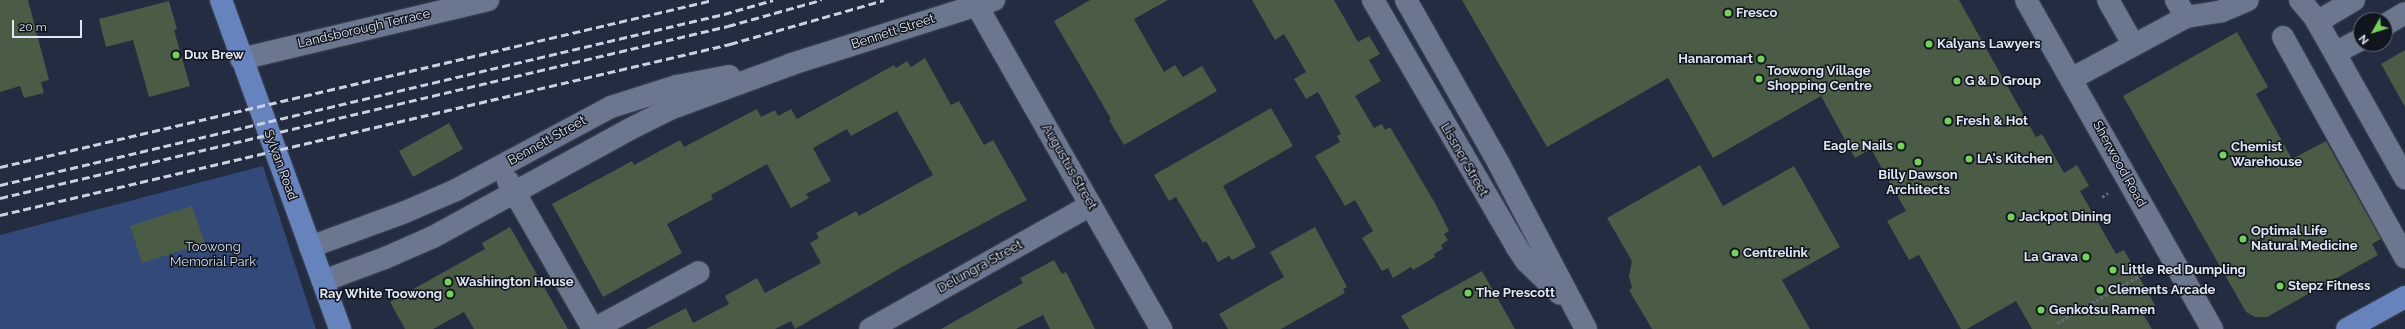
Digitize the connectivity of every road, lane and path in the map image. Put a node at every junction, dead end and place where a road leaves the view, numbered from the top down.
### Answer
1 (206, 0) edge
2 (488, 0) edge
3 (1372, 0) edge
4 (1406, 0) edge
5 (2026, 0) edge
6 (2108, 0) edge
7 (2248, 0) edge
8 (2300, 0) edge
9 (2354, 0) edge
10 (986, 3) edge
11 (2181, 9) edge
12 (224, 10) edge
13 (2405, 13) edge
14 (2393, 20) edge
15 (2317, 22) junction
16 (2283, 37) dead end
17 (2133, 44) junction
18 (2353, 44) edge
19 (2335, 54) junction
20 (241, 59) junction
21 (792, 64) junction
22 (2071, 79) junction
23 (499, 167) junction
24 (2405, 178) edge
25 (515, 193) junction
26 (1091, 205) junction
27 (310, 247) junction
28 (2405, 257) edge
29 (699, 272) dead end
30 (2146, 272) dead end
31 (323, 281) junction
32 (2405, 297) edge
33 (1574, 307) junction
34 (2057, 323) dead end
35 (340, 329) edge
36 (594, 329) edge
37 (870, 329) edge
38 (1161, 329) edge
39 (1586, 329) edge
40 (2212, 329) edge
41 (2347, 329) edge

1 - 12 main road
2 - 20 street, Landsborough Terrace
3 - 33 street, Lissner Street
4 - 33 street, Lissner Street
5 - 22 street, Sherwood Road
6 - 17 street
7 - 11 street
8 - 15 street
9 - 15 street
10 - 21 street, Bennett Street
10 - 26 street, Augustus Street
11 - 17 street
12 - 20 main road, Sylvan Road
13 - 14 street
15 - 19 street
16 - 28 street
17 - 22 street
18 - 19 street
19 - 24 street
20 - 27 main road, Sylvan Road
21 - 23 street, Bennett Street
21 - 25 street, Bennett Street
22 - 40 street, Sherwood Road
23 - 25 street
23 - 27 street, Bennett Street
25 - 31 street, Bennett Street
25 - 36 street
26 - 37 street, Delungra Street
26 - 38 street, Augustus Street
27 - 31 main road, Sylvan Road
29 - 36 street
30 - 34 path
31 - 35 main road, Sylvan Road
32 - 41 main road
33 - 39 street, Lissner Street

